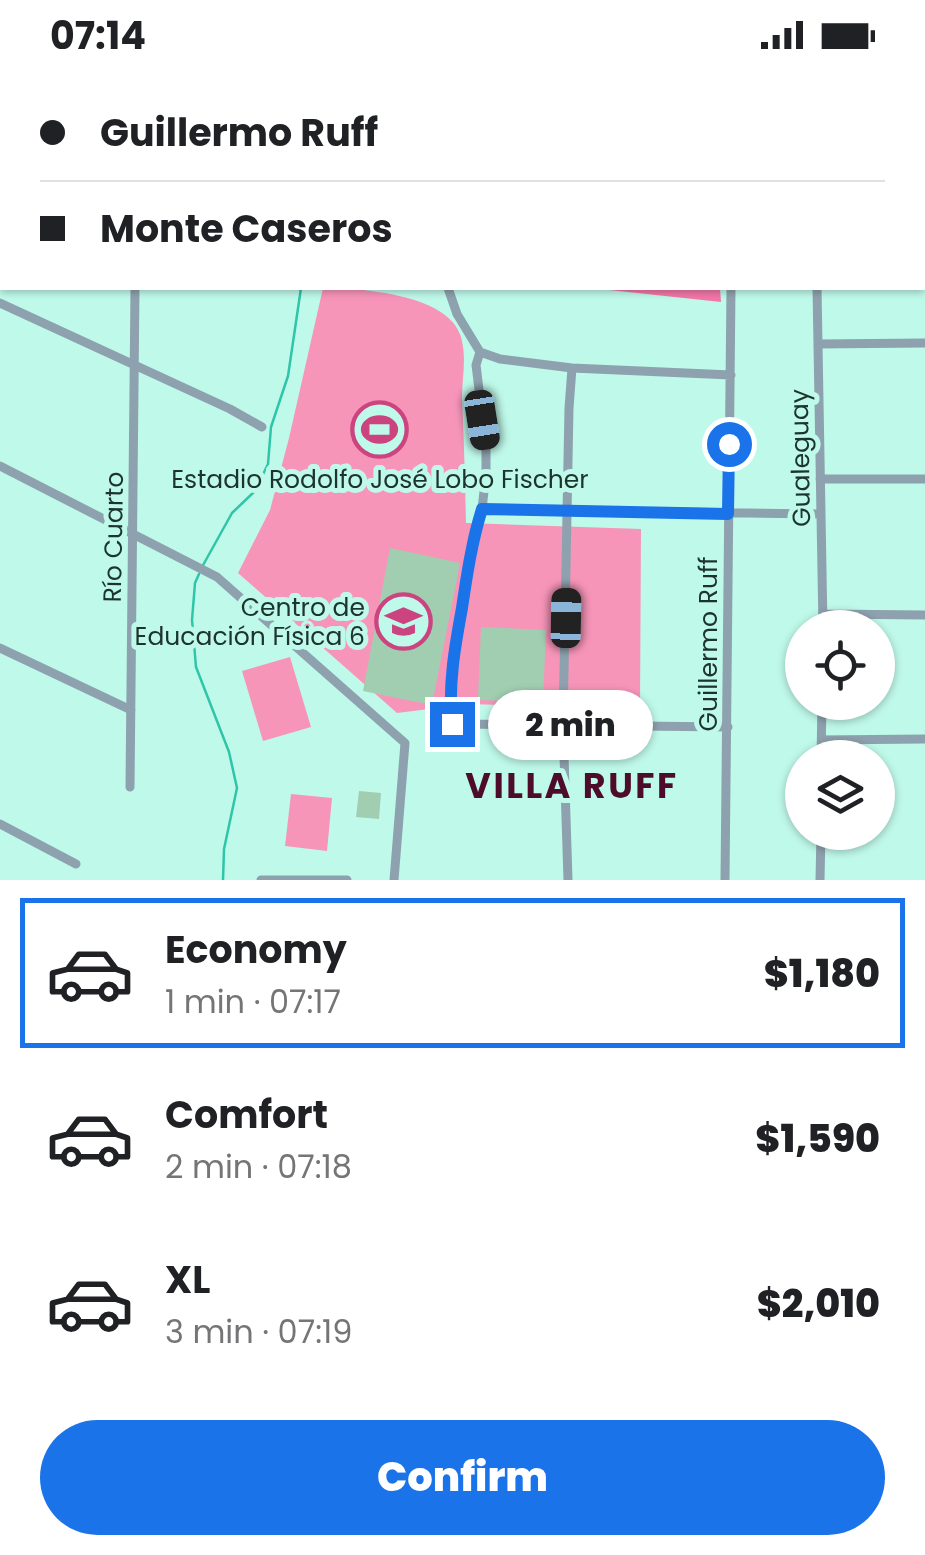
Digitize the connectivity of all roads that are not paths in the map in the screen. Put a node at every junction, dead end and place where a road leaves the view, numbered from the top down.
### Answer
1 (135, 290) edge
2 (449, 290) edge
3 (731, 290) edge
4 (817, 290) edge
5 (0, 302) edge
6 (925, 343) edge
7 (818, 344) junction
8 (480, 352) junction
9 (134, 364) junction
10 (572, 368) junction
11 (730, 375) junction
12 (262, 428) dead end
13 (0, 466) edge
14 (820, 479) junction
15 (925, 479) edge
16 (482, 509) junction
17 (568, 512) junction
18 (728, 514) junction
19 (821, 514) junction
20 (133, 536) junction
21 (823, 610) edge
22 (895, 615) edge
23 (925, 615) edge
24 (0, 648) edge
25 (131, 710) junction
26 (822, 720) edge
27 (563, 724) junction
28 (728, 727) junction
29 (925, 739) edge
30 (822, 740) joint
31 (130, 787) dead end
32 (0, 824) edge
33 (820, 850) edge
34 (76, 864) dead end
35 (260, 879) edge
36 (347, 880) edge
37 (394, 880) edge
38 (568, 880) edge
39 (725, 880) edge
40 (820, 880) edge

1 - 9 street, Río Cuarto
2 - 8 street
3 - 11 street, Guillermo Ruff
4 - 7 street, Gualeguay
5 - 9 street
6 - 7 street
7 - 14 street, Gualeguay
8 - 10 street
8 - 16 street
9 - 12 street
9 - 20 street, Río Cuarto
10 - 11 street
10 - 17 street
11 - 18 street, Guillermo Ruff
13 - 20 street
14 - 15 street
14 - 19 street, Gualeguay
16 - 17 street
16 - 27 street
17 - 18 street
17 - 27 street
18 - 19 street
18 - 28 street, Guillermo Ruff
19 - 21 street, Gualeguay
20 - 25 street, Río Cuarto
20 - 37 street
22 - 23 street
24 - 25 street
25 - 31 street, Río Cuarto
26 - 30 street
27 - 28 street
27 - 38 street
28 - 39 street, Guillermo Ruff
29 - 30 street
32 - 34 street
33 - 40 street
35 - 36 street

